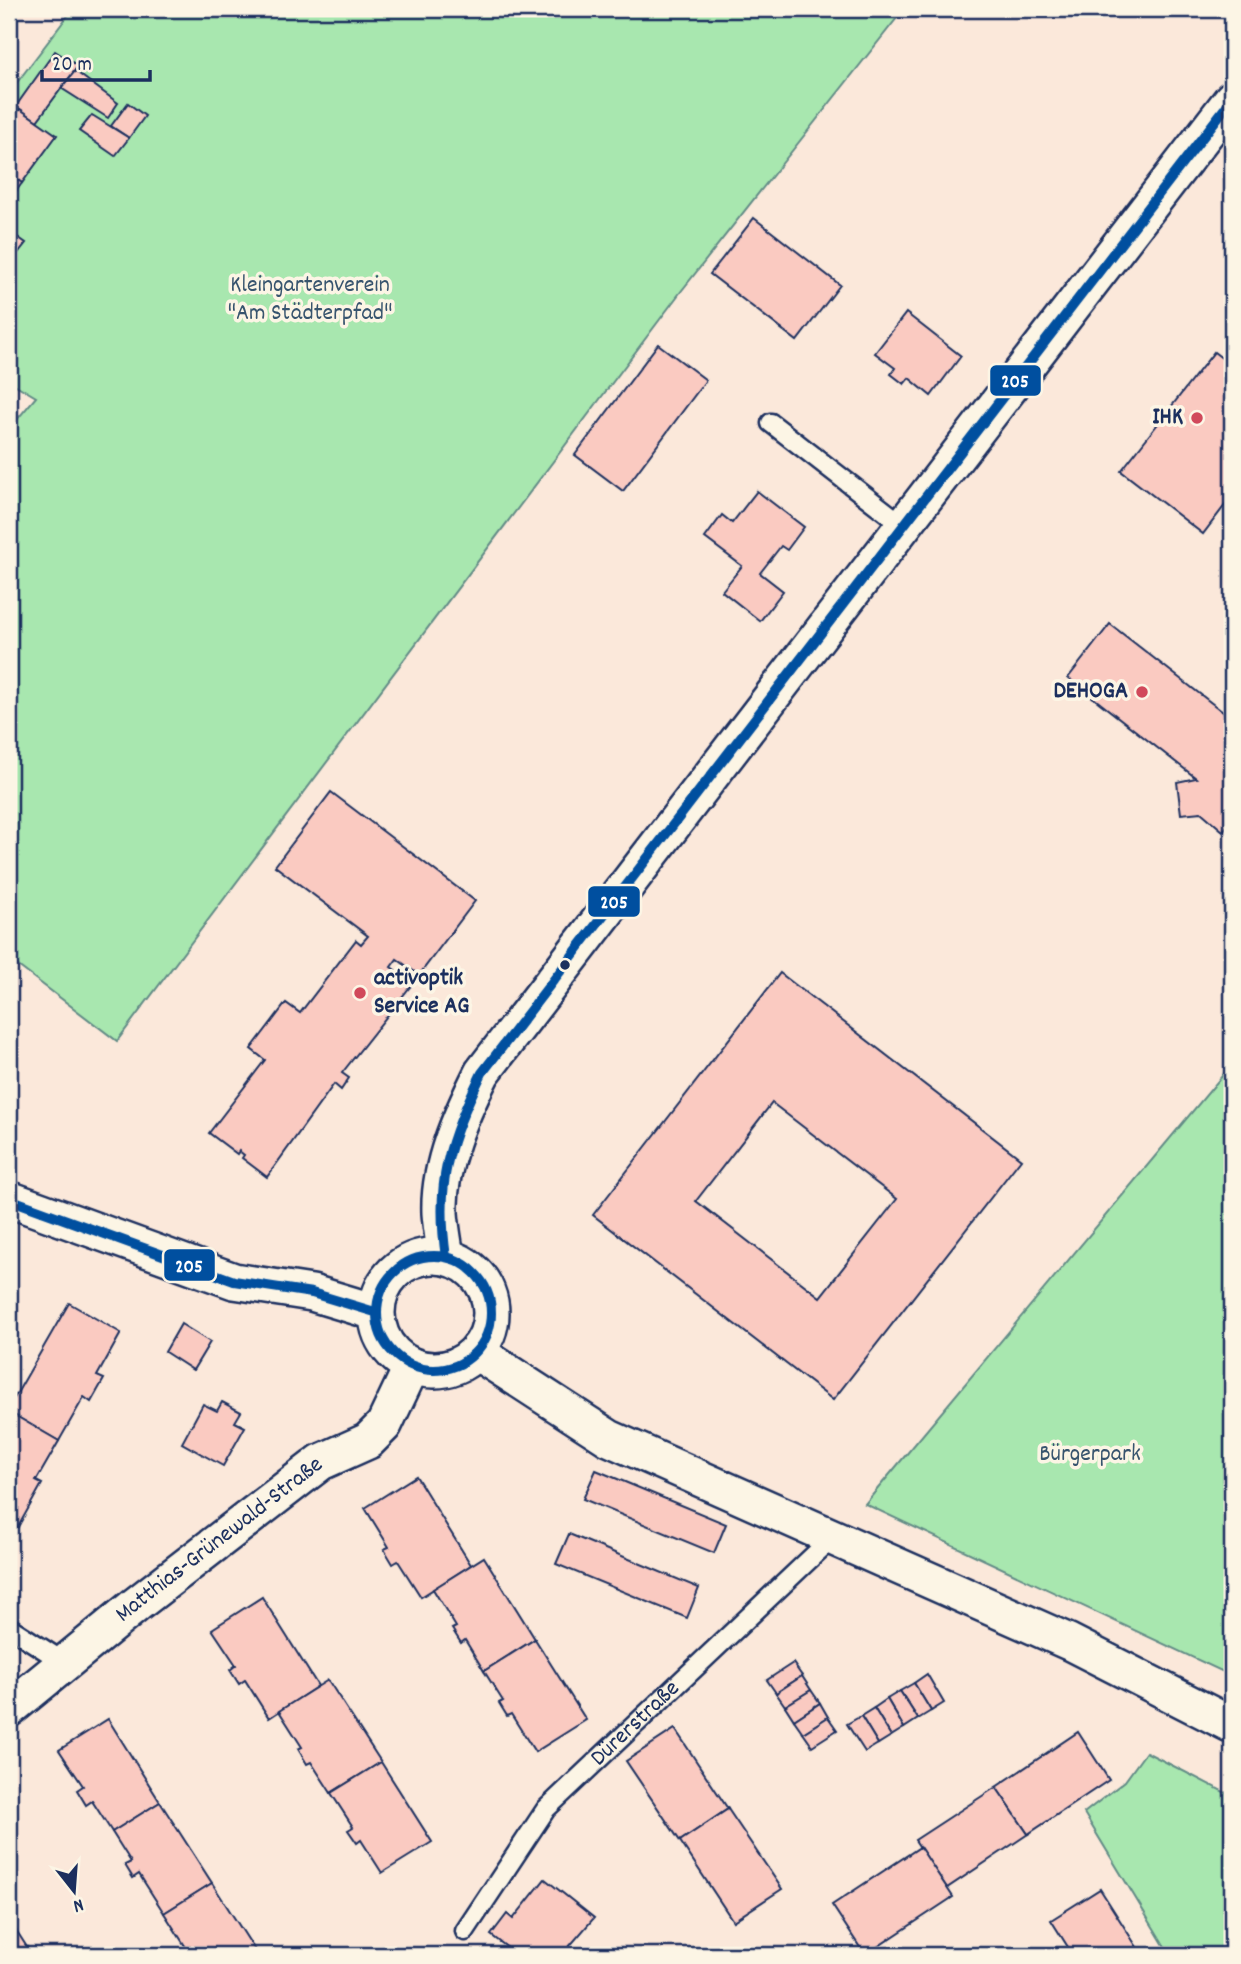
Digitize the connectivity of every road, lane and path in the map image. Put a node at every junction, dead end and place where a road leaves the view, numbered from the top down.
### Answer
1 (1232, 99) edge
2 (771, 423) dead end
3 (904, 526) junction
4 (9, 1199) edge
5 (446, 1257) junction
6 (375, 1312) junction
7 (478, 1353) junction
8 (412, 1366) junction
9 (831, 1539) junction
10 (9, 1627) edge
11 (65, 1663) junction
12 (9, 1709) edge
13 (1232, 1726) edge
14 (465, 1931) dead end

1 - 3 street
2 - 3 lane
3 - 5 street
4 - 6 street
5 - 6 street
5 - 7 street
6 - 8 street
7 - 8 street
7 - 9 street
8 - 11 street, Matthias-Grünewald-Straße
9 - 13 street
9 - 14 lane, Dürerstraße
10 - 11 lane
11 - 12 street, Matthias-Grünewald-Straße

